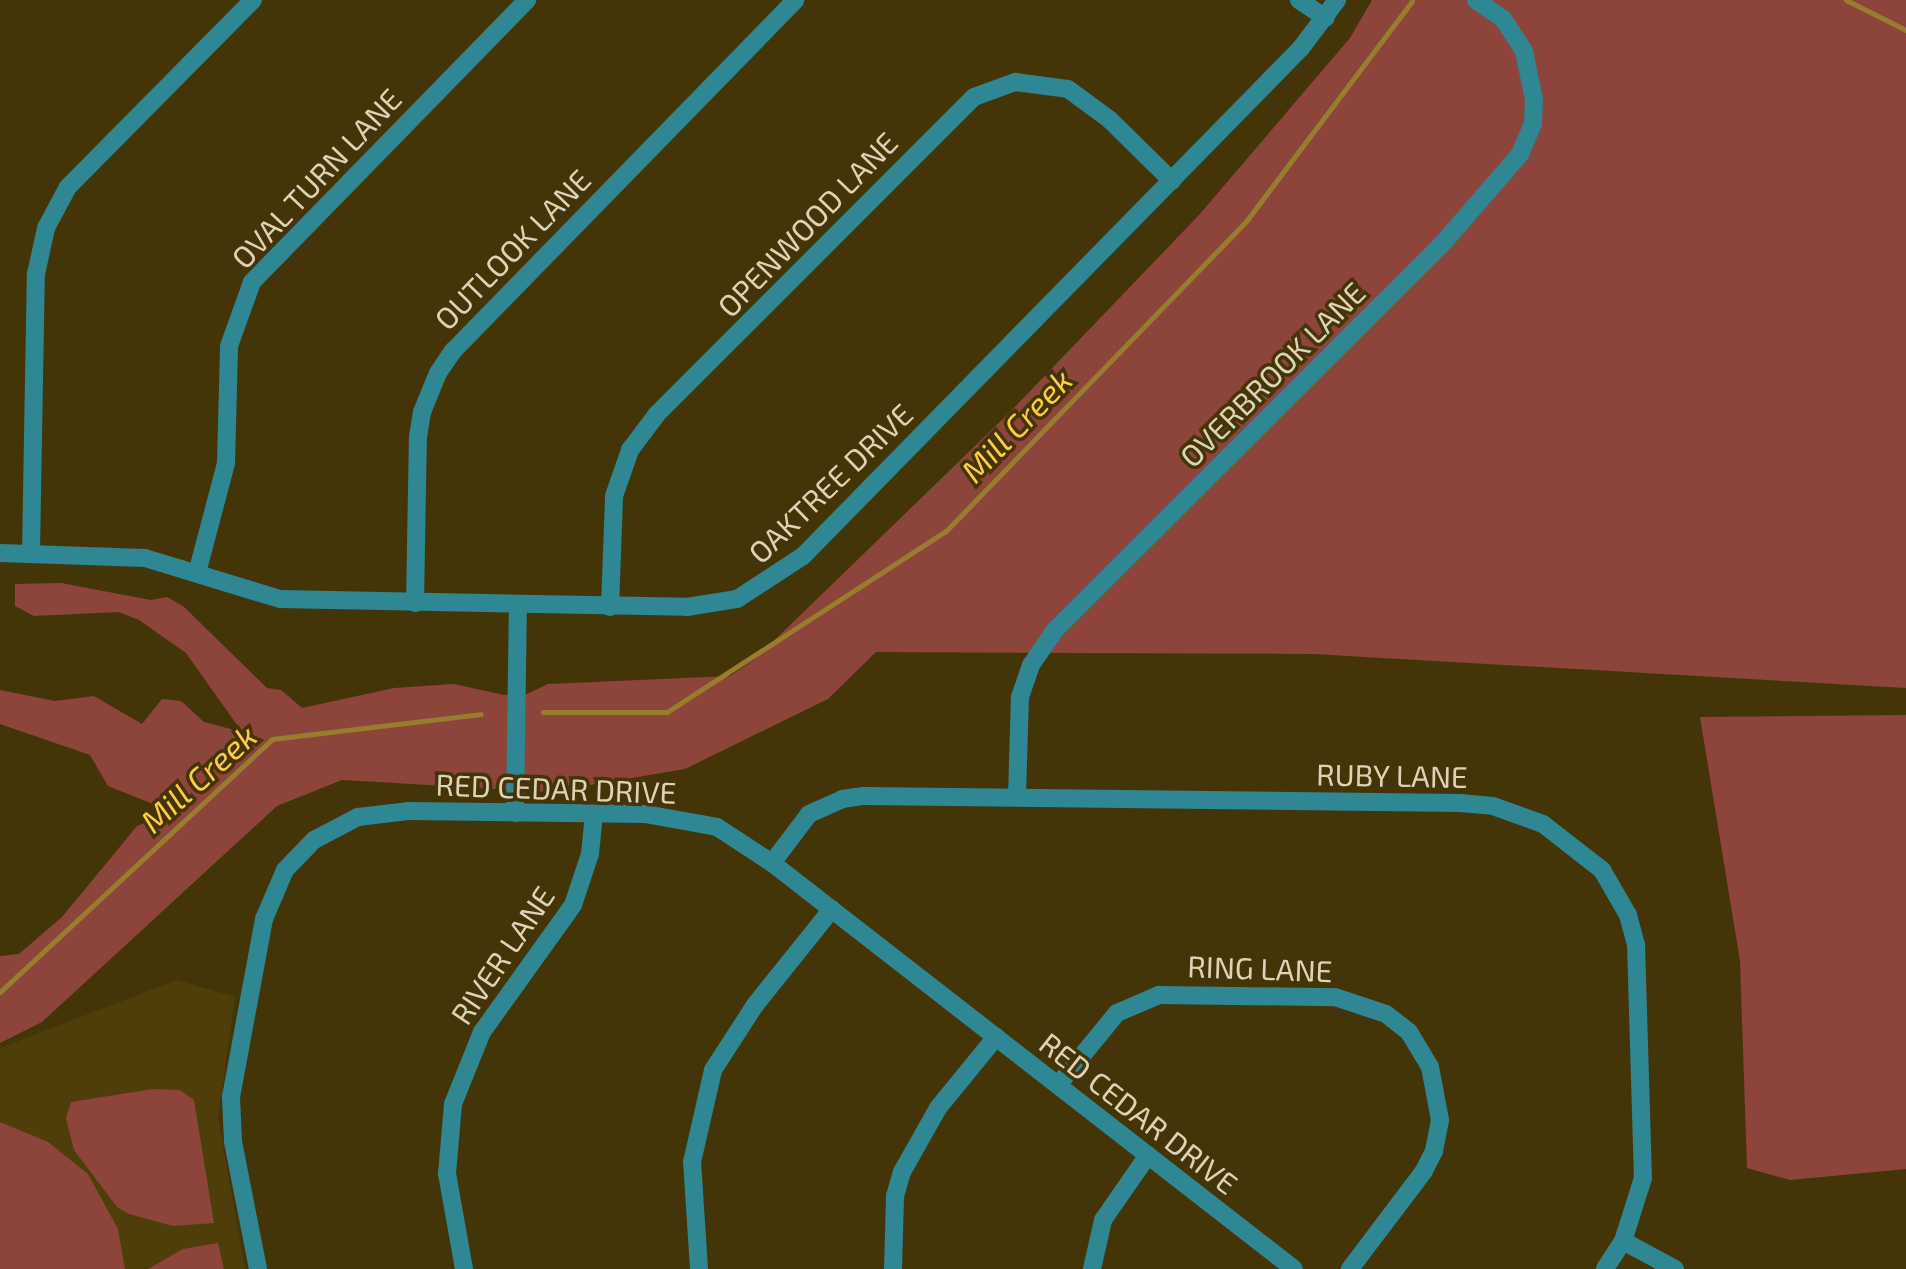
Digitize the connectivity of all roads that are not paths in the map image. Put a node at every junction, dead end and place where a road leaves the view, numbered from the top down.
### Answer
1 (253, 0) edge
2 (527, 0) edge
3 (795, 0) edge
4 (1299, 0) edge
5 (1337, 0) edge
6 (1476, 0) edge
7 (1326, 18) junction
8 (1172, 181) junction
9 (31, 552) junction
10 (0, 553) edge
11 (197, 573) junction
12 (415, 603) junction
13 (518, 604) junction
14 (610, 607) junction
15 (1017, 796) junction
16 (515, 813) junction
17 (594, 814) junction
18 (772, 863) junction
19 (832, 909) junction
20 (996, 1037) junction
21 (1058, 1085) junction
22 (1148, 1155) junction
23 (1623, 1241) junction
24 (258, 1269) edge
25 (464, 1269) edge
26 (699, 1269) edge
27 (893, 1269) edge
28 (1092, 1269) edge
29 (1294, 1269) edge
30 (1350, 1269) edge
31 (1605, 1269) edge
32 (1675, 1269) edge

1 - 9 street
2 - 11 street, OVAL TURN LANE
3 - 12 street, OUTLOOK LANE
4 - 7 street
5 - 7 street, OAKTREE DRIVE
6 - 15 street, OVERBROOK LANE
7 - 8 street, OAKTREE DRIVE
8 - 14 street, OAKTREE DRIVE
8 - 14 street, OPENWOOD LANE
9 - 10 street, OAKTREE DRIVE
9 - 11 street, OAKTREE DRIVE
11 - 12 street, OAKTREE DRIVE
12 - 13 street, OAKTREE DRIVE
13 - 14 street, OAKTREE DRIVE
13 - 16 street
15 - 18 street, RUBY LANE
15 - 23 street, RUBY LANE
16 - 17 street, RED CEDAR DRIVE
16 - 24 street, RED CEDAR DRIVE
17 - 18 street, RED CEDAR DRIVE
17 - 25 street, RIVER LANE
18 - 19 street, RED CEDAR DRIVE
19 - 20 street, RED CEDAR DRIVE
19 - 26 street
20 - 21 street, RED CEDAR DRIVE
20 - 27 street
21 - 22 street, RED CEDAR DRIVE
21 - 30 street, RING LANE
22 - 28 street
22 - 29 street, RED CEDAR DRIVE
23 - 31 street, RUBY LANE
23 - 32 street

